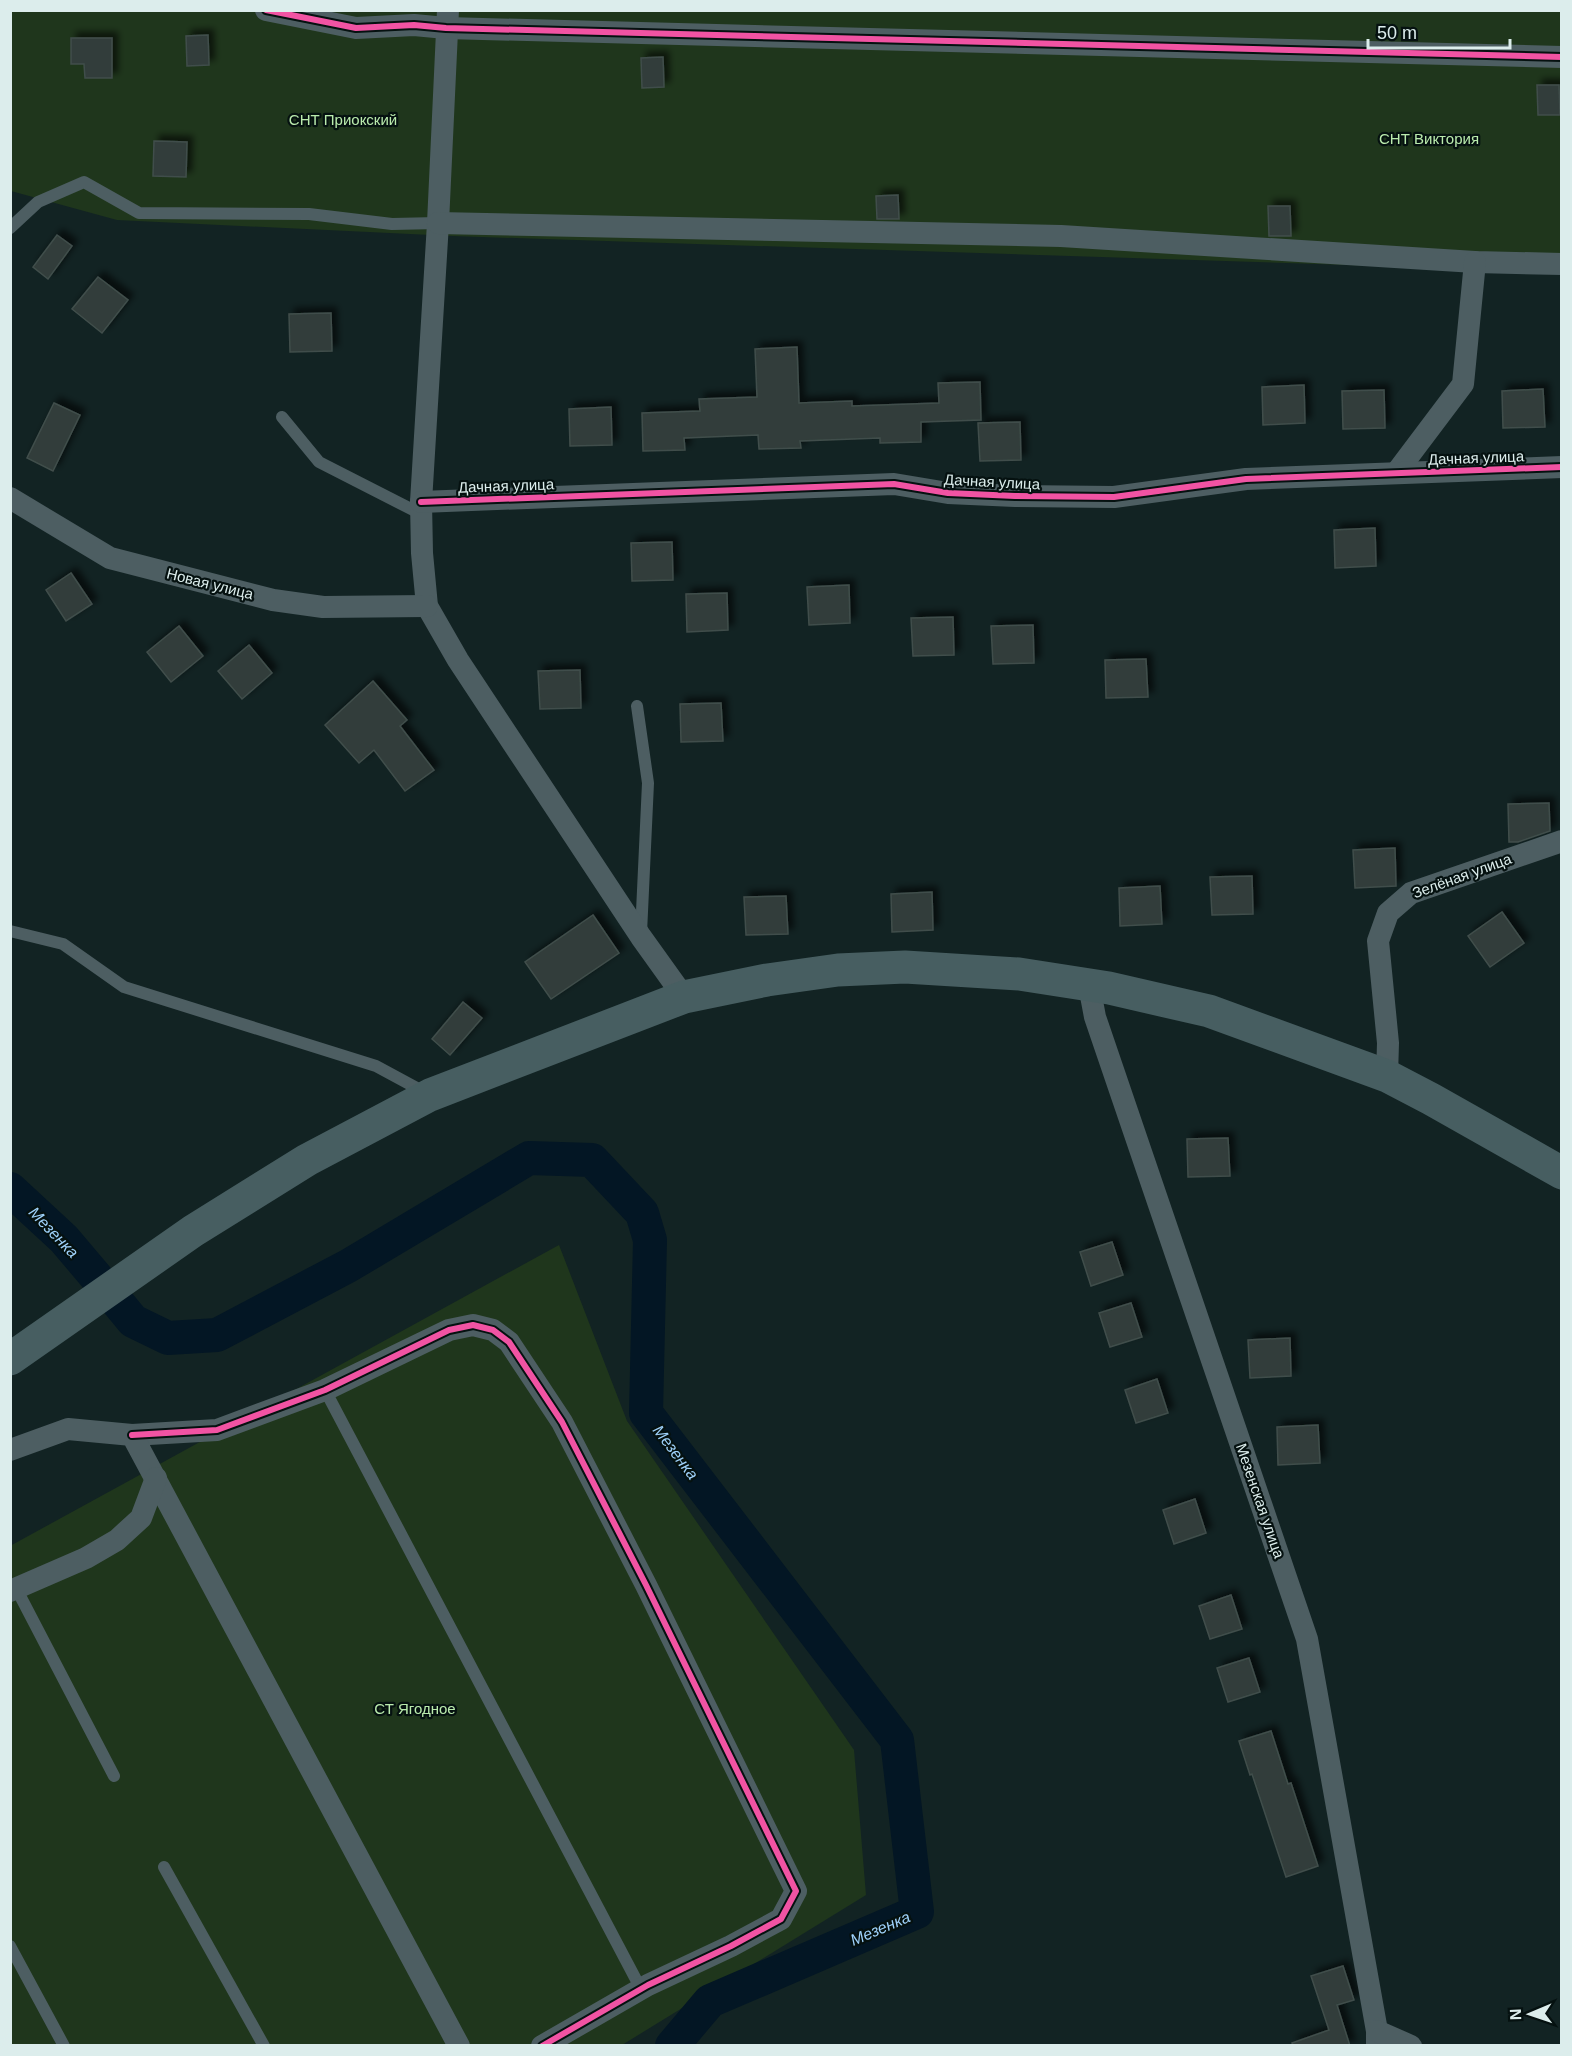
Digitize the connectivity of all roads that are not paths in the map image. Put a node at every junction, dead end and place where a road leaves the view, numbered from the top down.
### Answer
1 (266, 10) edge
2 (447, 19) edge
3 (1562, 57) edge
4 (438, 223) junction
5 (10, 228) edge
6 (1474, 262) junction
7 (1562, 264) edge
8 (282, 417) dead end
9 (1562, 467) edge
10 (1396, 473) junction
11 (10, 498) edge
12 (421, 508) junction
13 (427, 606) junction
14 (637, 706) dead end
15 (1562, 841) edge
16 (10, 931) edge
17 (641, 937) junction
18 (1089, 985) junction
19 (684, 997) junction
20 (1387, 1076) junction
21 (430, 1095) junction
22 (1562, 1173) edge
23 (10, 1359) edge
24 (325, 1390) junction
25 (132, 1435) junction
26 (10, 1450) edge
27 (156, 1478) junction
28 (13, 1590) edge
29 (114, 1776) dead end
30 (164, 1867) dead end
31 (10, 1946) edge
32 (641, 1989) junction
33 (1377, 2038) edge
34 (64, 2046) edge
35 (264, 2046) edge
36 (459, 2046) edge
37 (542, 2046) edge
38 (1411, 2046) edge

1 - 2 street
2 - 3 street
2 - 4 street
4 - 5 lane
4 - 6 street
4 - 12 street
6 - 7 street
6 - 10 street
8 - 12 lane
9 - 10 street, Дачная улица
10 - 12 street, Дачная улица
11 - 13 street, Новая улица
12 - 13 street
13 - 17 street
14 - 17 lane
15 - 20 street, Зелёная улица
16 - 21 lane
17 - 19 street
18 - 19 main road
18 - 20 main road
18 - 33 street, Мезенская улица
19 - 21 main road
20 - 22 main road
21 - 23 main road
24 - 25 street
24 - 32 lane
24 - 32 street
25 - 26 street
25 - 27 street
27 - 28 street
27 - 36 street
28 - 29 lane
30 - 35 lane
31 - 34 lane
32 - 37 street
33 - 38 street

